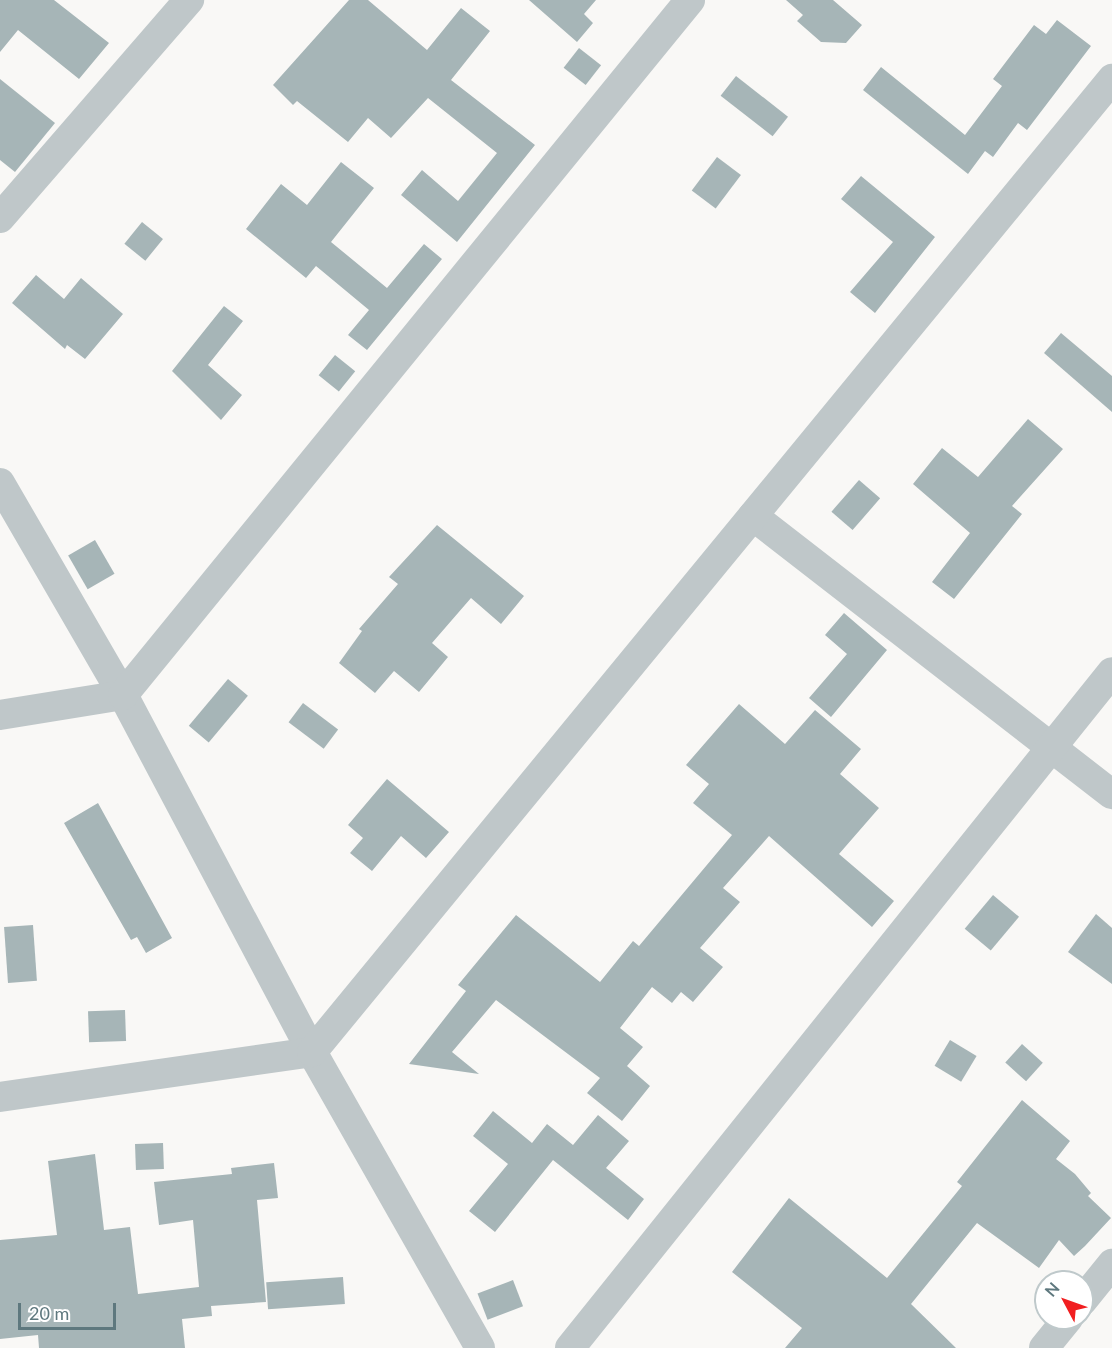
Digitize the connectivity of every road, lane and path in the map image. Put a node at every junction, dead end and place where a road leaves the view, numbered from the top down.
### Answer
1 (189, 0) edge
2 (690, 0) edge
3 (1112, 79) edge
4 (0, 218) edge
5 (0, 483) edge
6 (753, 516) junction
7 (1112, 672) edge
8 (123, 695) junction
9 (0, 716) edge
10 (1052, 747) junction
11 (1112, 794) edge
12 (312, 1052) junction
13 (0, 1098) edge
14 (1112, 1264) edge
15 (1094, 1286) edge
16 (1058, 1330) edge
17 (480, 1348) edge
18 (570, 1348) edge
19 (1044, 1348) edge

1 - 4 street
2 - 8 street
3 - 6 street
5 - 8 street
6 - 10 street
6 - 12 street
7 - 10 street
8 - 9 street
8 - 12 street
10 - 11 street
10 - 18 street
12 - 13 street
12 - 17 street
14 - 15 street
16 - 19 street

